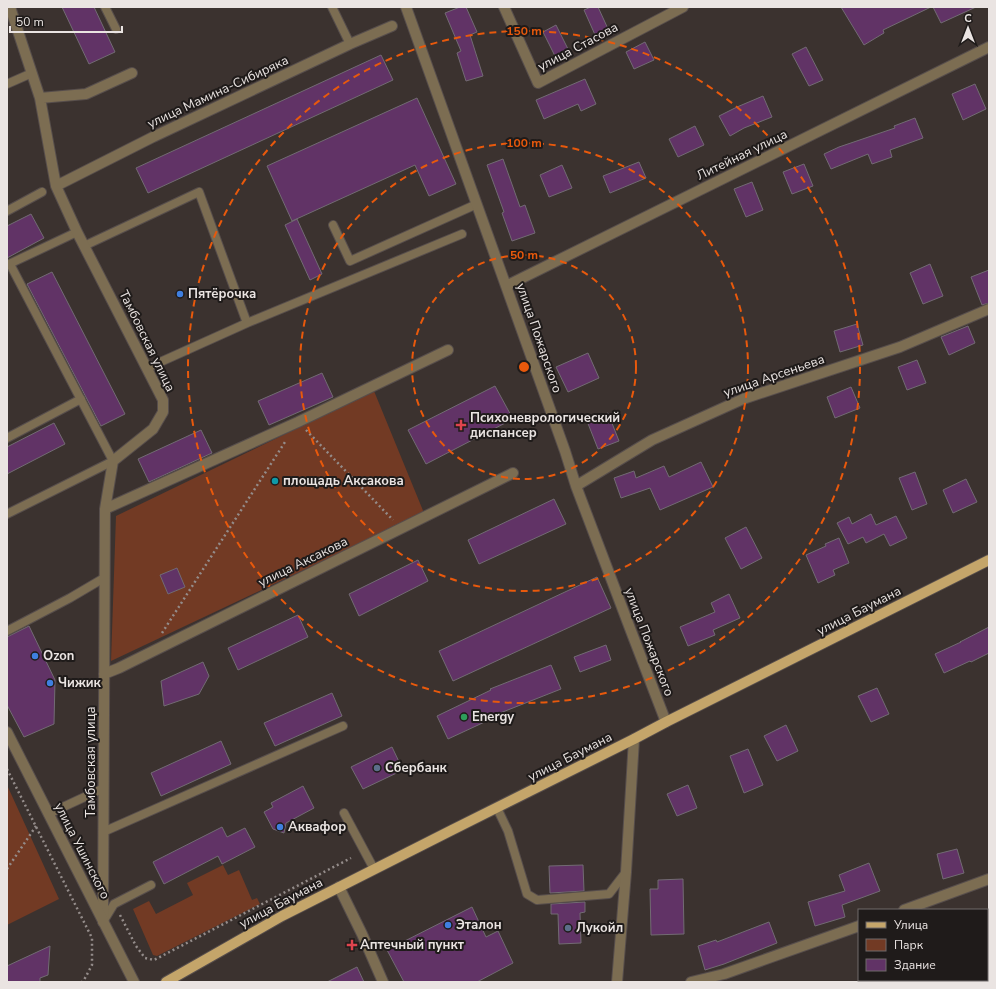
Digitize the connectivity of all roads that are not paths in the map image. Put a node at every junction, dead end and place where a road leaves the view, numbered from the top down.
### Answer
1 (10, 7) edge
2 (105, 7) edge
3 (332, 7) edge
4 (406, 7) edge
5 (504, 7) edge
6 (683, 7) edge
7 (392, 26) dead end
8 (116, 29) dead end
9 (350, 44) junction
10 (989, 47) edge
11 (32, 73) junction
12 (132, 73) dead end
13 (7, 84) edge
14 (40, 98) junction
15 (56, 186) junction
16 (42, 192) dead end
17 (477, 204) junction
18 (7, 211) edge
19 (333, 225) dead end
20 (77, 232) junction
21 (462, 234) dead end
22 (84, 246) junction
23 (8, 264) edge
24 (506, 286) junction
25 (989, 309) edge
26 (247, 323) junction
27 (448, 350) dead end
28 (147, 368) junction
29 (81, 399) junction
30 (7, 438) edge
31 (113, 460) junction
32 (512, 474) dead end
33 (576, 486) junction
34 (105, 509) junction
35 (7, 514) edge
36 (989, 560) edge
37 (104, 578) junction
38 (7, 631) edge
39 (104, 674) junction
40 (666, 722) junction
41 (343, 726) dead end
42 (7, 732) edge
43 (634, 739) junction
44 (104, 788) junction
45 (497, 808) junction
46 (344, 813) dead end
47 (48, 814) junction
48 (103, 832) junction
49 (374, 869) junction
50 (626, 872) junction
51 (989, 879) edge
52 (151, 885) dead end
53 (339, 887) junction
54 (907, 909) edge
55 (103, 922) junction
56 (858, 926) edge
57 (134, 982) edge
58 (166, 982) edge
59 (383, 982) edge
60 (617, 982) edge
61 (691, 982) edge

1 - 11 street, Тамбовская улица
2 - 8 lane
3 - 9 lane
4 - 17 street, улица Пожарского
5 - 6 street, улица Стасова
7 - 9 street, улица Мамина-Сибиряка
9 - 15 street, улица Мамина-Сибиряка
10 - 24 street, Литейная улица
11 - 13 lane
11 - 14 street, Тамбовская улица
12 - 14 street
14 - 15 street, Тамбовская улица
15 - 20 street, Тамбовская улица
16 - 18 lane
17 - 19 lane
17 - 24 street, улица Пожарского
20 - 22 street, Тамбовская улица
20 - 23 lane
21 - 26 lane
22 - 26 lane
22 - 28 street, Тамбовская улица
23 - 29 lane
24 - 33 street, улица Пожарского
25 - 33 street, улица Арсеньева
26 - 28 lane
27 - 34 street
28 - 31 street, Тамбовская улица
29 - 30 lane
29 - 31 lane
31 - 34 street, Тамбовская улица
31 - 35 lane
32 - 39 street, улица Аксакова
33 - 40 street, улица Пожарского
34 - 37 street, Тамбовская улица
36 - 40 main road, улица Баумана
37 - 38 lane
37 - 39 street, Тамбовская улица
39 - 44 street, Тамбовская улица
40 - 43 main road, улица Баумана
41 - 48 lane
42 - 47 street, улица Ушинского
43 - 45 main road, улица Баумана
43 - 50 street
44 - 47 lane
44 - 48 street, Тамбовская улица
45 - 49 main road, улица Баумана
45 - 50 lane
46 - 49 lane
47 - 55 street, улица Ушинского
48 - 55 street, Тамбовская улица
49 - 53 main road, улица Баумана
50 - 60 street
51 - 54 street
52 - 55 lane
53 - 58 main road, улица Баумана
53 - 59 street
55 - 57 street, улица Ушинского
56 - 61 street

